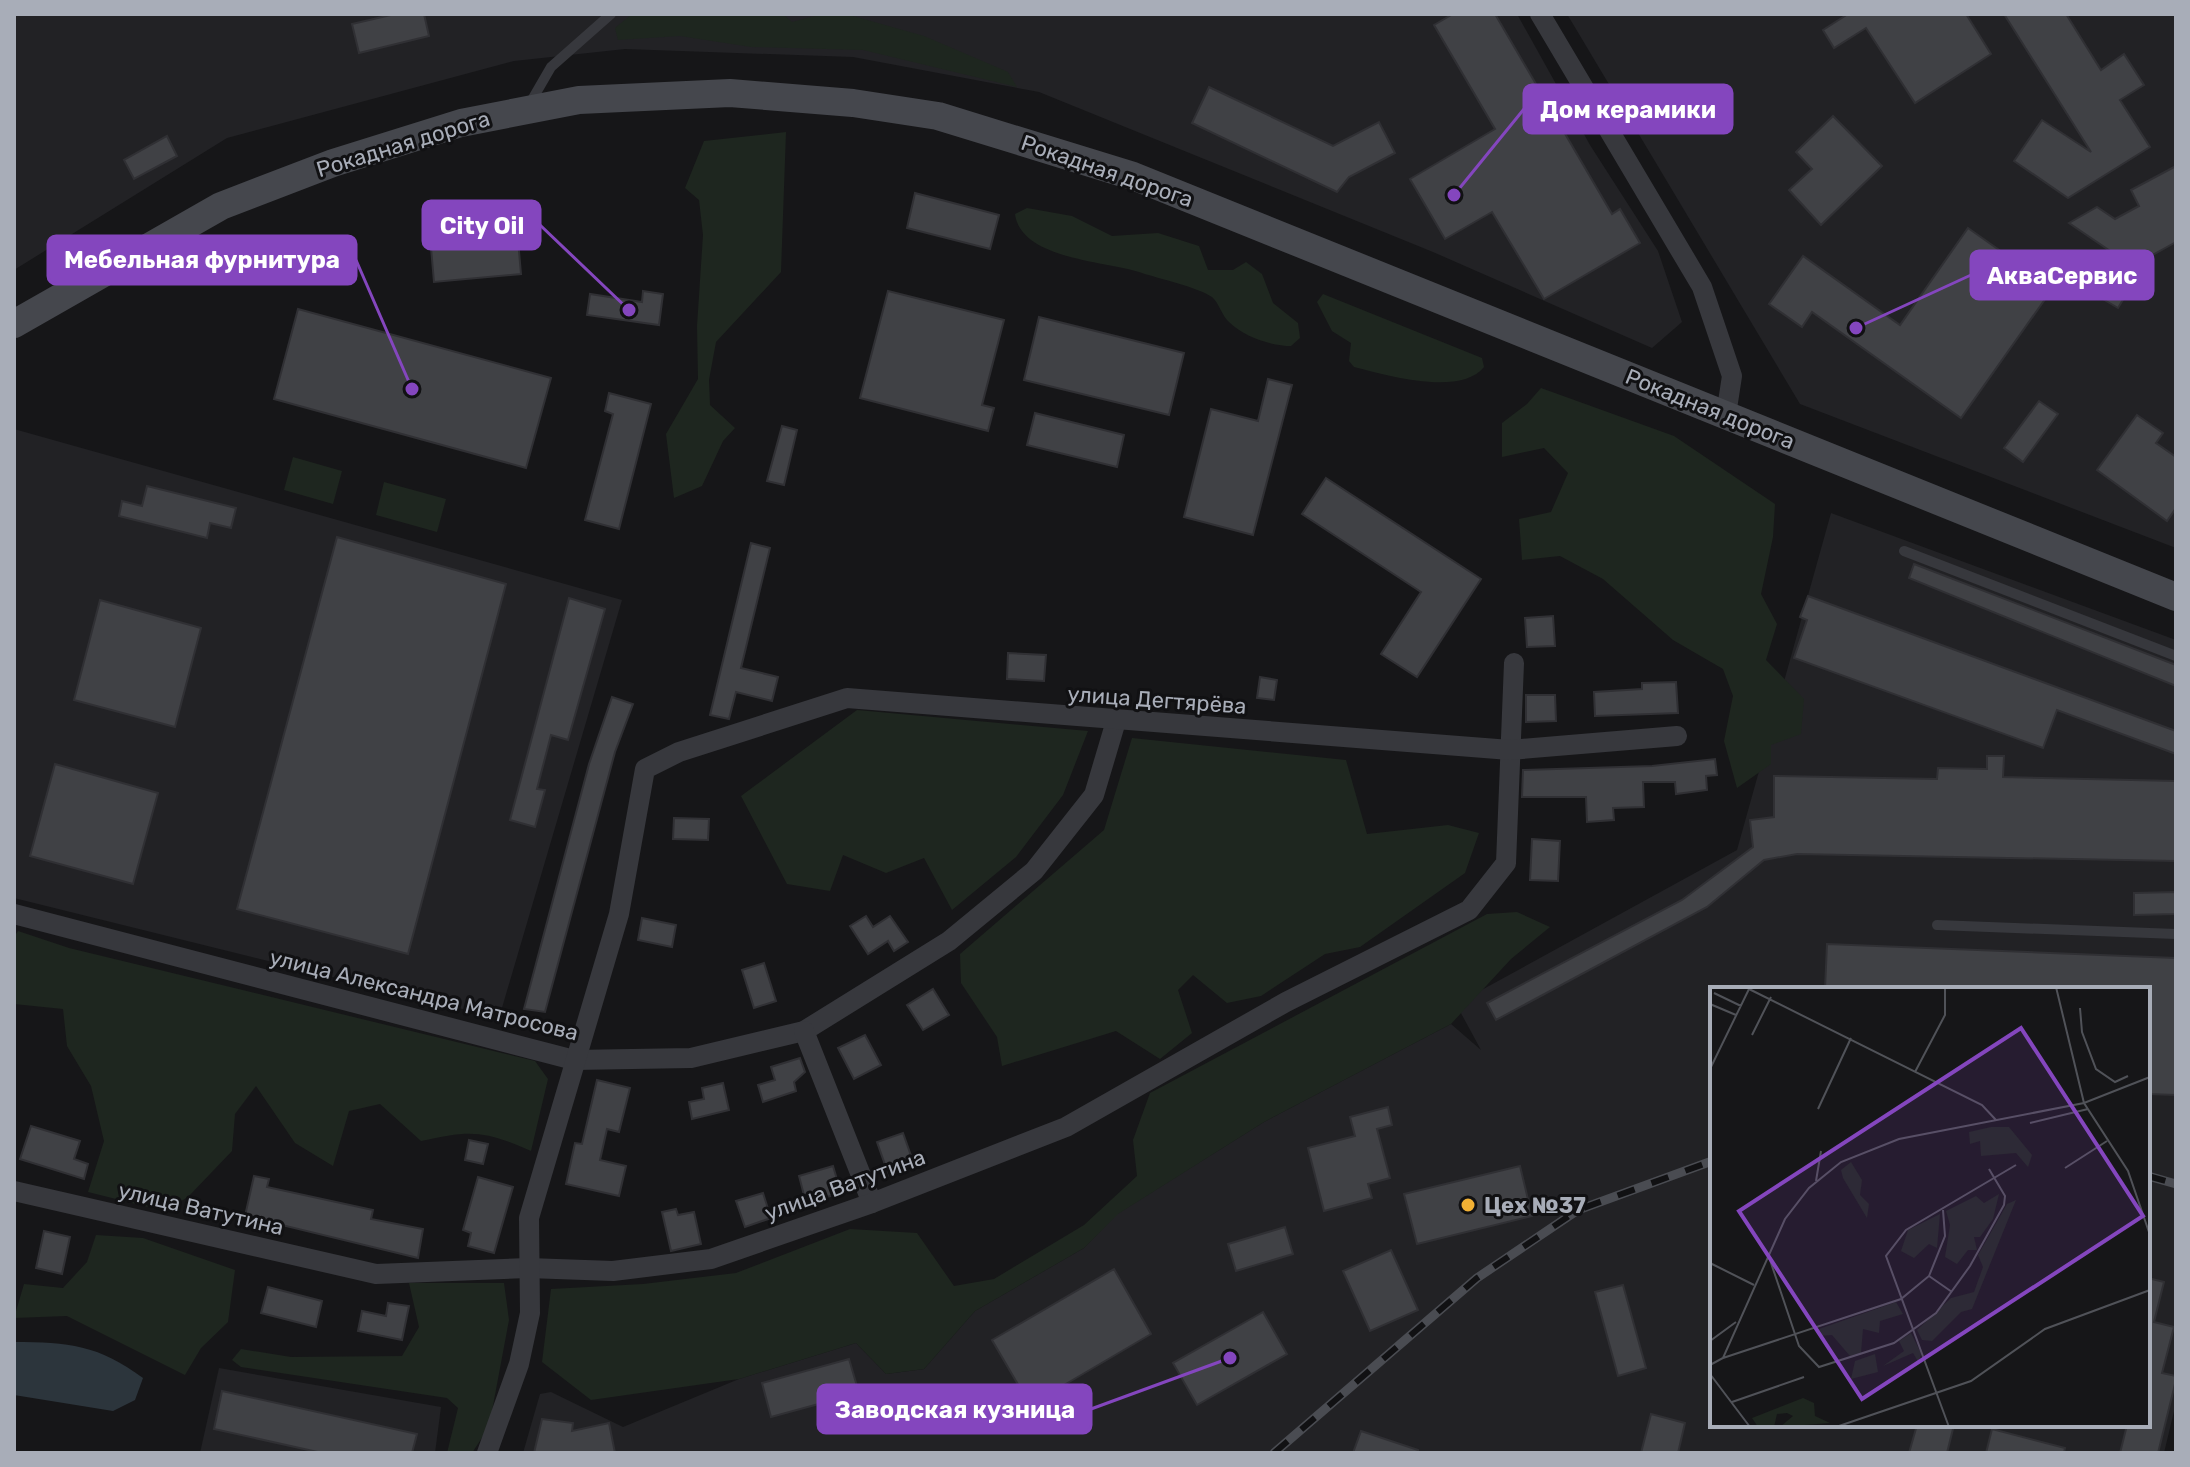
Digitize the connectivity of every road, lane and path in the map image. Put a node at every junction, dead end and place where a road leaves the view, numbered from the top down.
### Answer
1 (611, 14) edge
2 (1540, 14) edge
3 (527, 110) junction
4 (14, 324) edge
5 (1726, 415) junction
6 (1904, 551) dead end
7 (2176, 597) edge
8 (2176, 656) edge
9 (1514, 663) dead end
10 (1116, 721) junction
11 (1677, 736) dead end
12 (1510, 750) junction
13 (14, 914) edge
14 (1937, 925) dead end
15 (2176, 934) edge
16 (804, 1031) junction
17 (574, 1060) junction
18 (14, 1191) edge
19 (872, 1203) junction
20 (528, 1268) junction
21 (487, 1453) edge

1 - 3 lane
2 - 5 street
3 - 4 main road, Рокадная дорога
3 - 5 main road, Рокадная дорога
5 - 7 main road, Рокадная дорога
6 - 8 lane
9 - 12 street, улица Ватутина
10 - 12 street, улица Дегтярёва
10 - 16 street, улица Александра Матросова
10 - 17 street, улица Дегтярёва
11 - 12 street, улица Дегтярёва
12 - 19 street, улица Ватутина
13 - 17 street, улица Александра Матросова
14 - 15 lane
16 - 17 street, улица Александра Матросова
16 - 19 street
17 - 20 street
18 - 20 street, улица Ватутина
19 - 20 street, улица Ватутина
20 - 21 street

